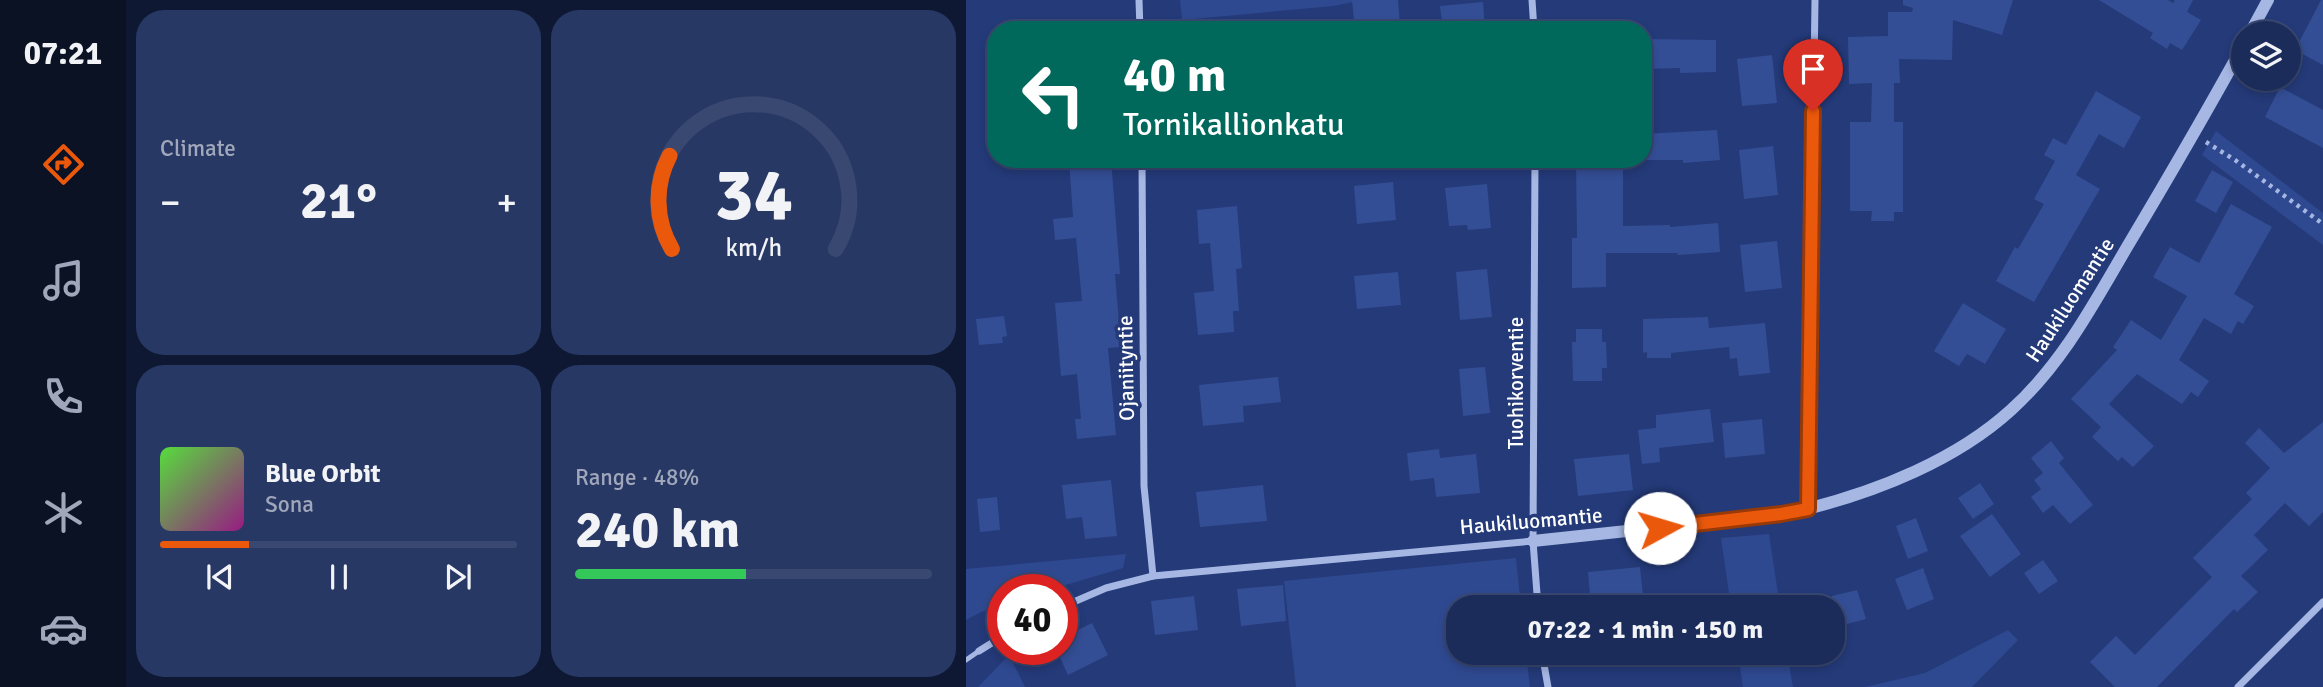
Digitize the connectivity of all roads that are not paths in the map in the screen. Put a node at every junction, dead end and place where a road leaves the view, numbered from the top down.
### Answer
1 (1139, 0) edge
2 (1532, 0) edge
3 (1815, 0) edge
4 (2268, 0) edge
5 (1140, 21) edge
6 (1533, 21) edge
7 (2256, 21) edge
8 (2231, 68) edge
9 (1142, 168) edge
10 (1535, 168) edge
11 (1808, 509) junction
12 (1533, 541) junction
13 (1153, 576) junction
14 (1537, 595) edge
15 (1078, 600) edge
16 (2323, 601) edge
17 (987, 646) edge
18 (979, 651) joint
19 (966, 660) edge
20 (1544, 665) edge
21 (1548, 687) edge
22 (2238, 687) edge

1 - 5 street
2 - 6 street
3 - 11 street
4 - 7 street
8 - 11 street, Haukiluomantie
9 - 13 street, Ojaniityntie
10 - 12 street, Tuohikorventie
11 - 12 street, Haukiluomantie
12 - 13 street, Haukiluomantie
12 - 14 street, Tuohikorventie
13 - 15 street, Haukiluomantie
16 - 22 street
17 - 18 street
18 - 19 lane
20 - 21 street

